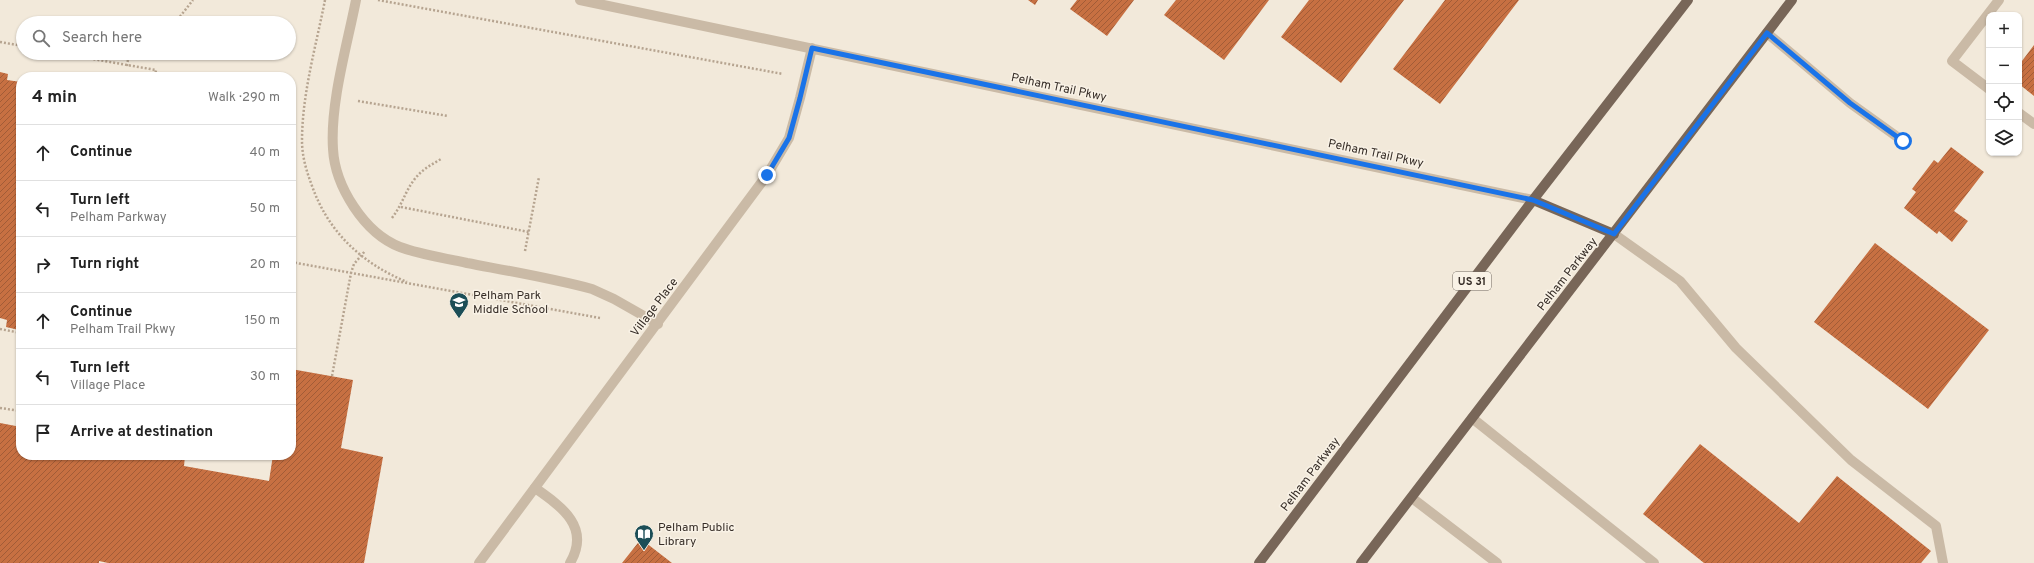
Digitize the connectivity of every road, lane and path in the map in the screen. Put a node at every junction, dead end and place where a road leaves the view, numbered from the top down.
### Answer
1 (193, 0) edge
2 (356, 0) edge
3 (376, 0) edge
4 (580, 0) edge
5 (1688, 0) edge
6 (1792, 0) edge
7 (1999, 0) edge
8 (180, 16) edge
9 (1767, 33) junction
10 (0, 42) edge
11 (16, 45) edge
12 (812, 48) junction
13 (95, 60) edge
14 (128, 60) edge
15 (127, 66) junction
16 (156, 72) edge
17 (805, 78) junction
18 (1986, 87) edge
19 (307, 93) dead end
20 (337, 98) junction
21 (2022, 114) edge
22 (448, 116) dead end
23 (2034, 124) edge
24 (1903, 141) dead end
25 (441, 159) dead end
26 (540, 177) dead end
27 (1533, 200) junction
28 (401, 207) junction
29 (529, 232) junction
30 (380, 234) junction
31 (1614, 234) junction
32 (296, 263) edge
33 (350, 273) junction
34 (521, 273) junction
35 (516, 304) junction
36 (607, 319) dead end
37 (658, 324) junction
38 (0, 329) edge
39 (16, 332) edge
40 (332, 376) dead end
41 (0, 408) edge
42 (16, 411) edge
43 (1472, 418) junction
44 (535, 488) junction
45 (1412, 498) junction
46 (479, 563) edge
47 (570, 563) edge
48 (1259, 563) edge
49 (1362, 563) edge
50 (1497, 563) edge
51 (1654, 563) edge
52 (1943, 563) edge

1 - 8 path
2 - 20 street
3 - 17 path
4 - 12 street, Pelham Trail Pkwy
5 - 27 main road, Pelham Parkway / US 31
6 - 9 main road, Pelham Parkway
7 - 18 street
9 - 24 street
9 - 31 main road, Pelham Parkway
10 - 11 path
12 - 17 street, Village Place
12 - 27 street, Pelham Trail Pkwy
13 - 15 path
14 - 15 path
15 - 16 path
17 - 37 street, Village Place
19 - 20 path
20 - 22 path
20 - 30 street
21 - 23 street
25 - 28 path
26 - 29 path
27 - 31 main road
27 - 48 main road, Pelham Parkway / US 31
28 - 29 path
28 - 30 path
29 - 34 path
30 - 33 path
30 - 34 street
31 - 43 main road, Pelham Parkway
31 - 52 street
32 - 33 path
33 - 35 path
33 - 40 path
34 - 35 path
34 - 37 street
35 - 36 path
37 - 44 street, Village Place
38 - 39 path
41 - 42 path
43 - 45 main road, Pelham Parkway
43 - 51 street
44 - 46 street, Village Place
44 - 47 street
45 - 49 main road, Pelham Parkway
45 - 50 street

